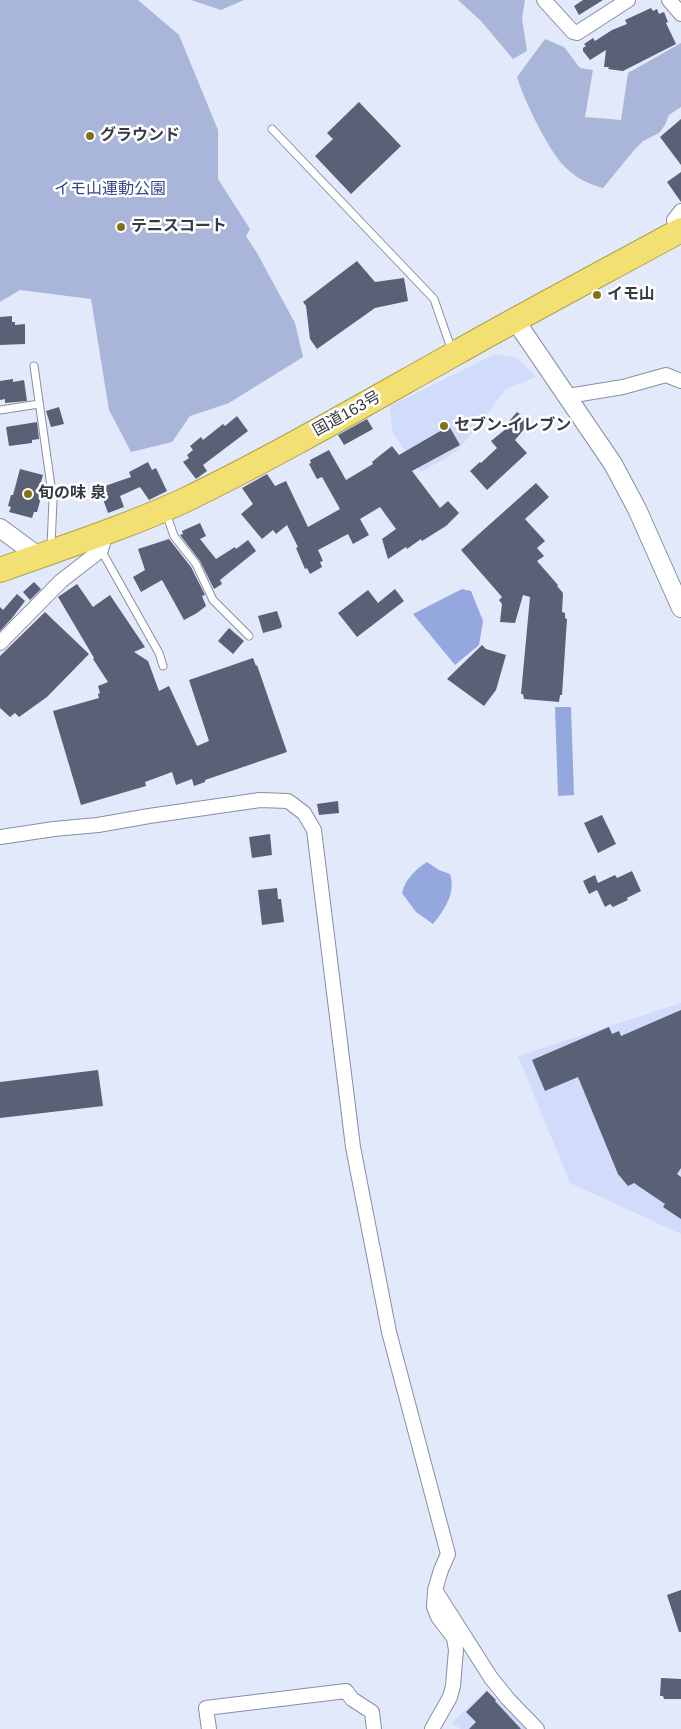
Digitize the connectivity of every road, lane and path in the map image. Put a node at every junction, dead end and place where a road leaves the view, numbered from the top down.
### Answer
1 (544, 0) edge
2 (628, 0) edge
3 (669, 0) edge
4 (681, 14) edge
5 (272, 129) dead end
6 (680, 225) edge
7 (515, 320) junction
8 (453, 354) junction
9 (34, 366) dead end
10 (681, 381) edge
11 (568, 396) junction
12 (39, 404) junction
13 (0, 410) edge
14 (165, 508) junction
15 (0, 528) edge
16 (104, 541) junction
17 (44, 554) junction
18 (0, 570) edge
19 (681, 608) edge
20 (249, 636) dead end
21 (0, 643) edge
22 (163, 666) dead end
23 (0, 838) edge
24 (435, 1590) junction
25 (210, 1729) edge
26 (374, 1729) edge
27 (432, 1729) edge
28 (537, 1729) edge

1 - 2 street
3 - 4 street
5 - 8 lane
6 - 7 highway, 国道163号
7 - 8 highway, 国道163号
7 - 11 street
8 - 14 highway, 国道163号
9 - 12 lane
10 - 11 street
11 - 19 street
12 - 13 lane
12 - 17 lane
14 - 16 highway, 国道163号
14 - 20 lane
15 - 17 street
16 - 17 highway, 国道163号
16 - 21 street
16 - 22 lane
17 - 18 highway, 国道163号
23 - 24 street
24 - 27 street
24 - 28 street
25 - 26 street

